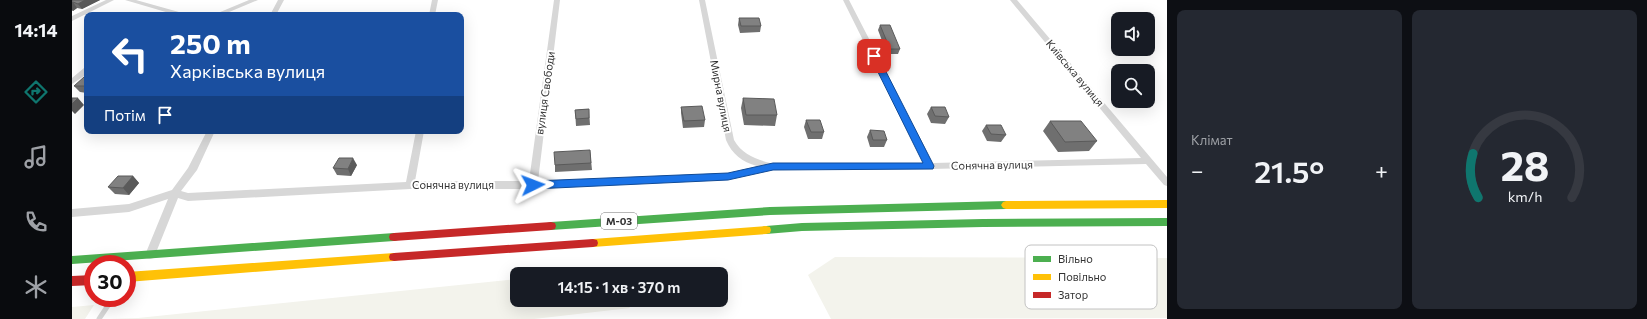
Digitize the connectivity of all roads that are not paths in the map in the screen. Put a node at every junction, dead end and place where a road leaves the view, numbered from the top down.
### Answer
1 (110, 0) edge
2 (128, 0) edge
3 (255, 0) edge
4 (281, 0) edge
5 (435, 0) edge
6 (557, 0) edge
7 (702, 0) edge
8 (846, 0) edge
9 (1013, 0) edge
10 (86, 12) edge
11 (173, 12) edge
12 (224, 12) edge
13 (275, 12) edge
14 (433, 12) edge
15 (84, 13) edge
16 (72, 19) edge
17 (84, 72) edge
18 (72, 82) edge
19 (210, 134) edge
20 (419, 134) edge
21 (1149, 161) junction
22 (773, 166) junction
23 (930, 166) junction
24 (1167, 182) edge
25 (410, 185) junction
26 (533, 185) junction
27 (174, 193) junction
28 (1167, 204) edge
29 (72, 213) edge
30 (1167, 222) edge
31 (150, 255) junction
32 (72, 260) edge
33 (136, 276) edge
34 (84, 281) edge
35 (72, 282) edge
36 (107, 307) edge
37 (99, 319) edge

1 - 10 street
2 - 11 street
3 - 12 street
4 - 13 street
5 - 14 street
6 - 26 street, вулиця Свободи
7 - 22 street, Мирна вулиця
8 - 23 street
9 - 21 street, Київська вулиця
15 - 16 street
17 - 18 street
19 - 27 street
20 - 25 street
21 - 23 street, Сонячна вулиця
21 - 24 street, Київська вулиця
22 - 23 street, Сонячна вулиця
22 - 26 street, Сонячна вулиця
25 - 26 street, Сонячна вулиця
25 - 27 street, Сонячна вулиця
27 - 29 street, Сонячна вулиця
27 - 31 street
28 - 31 highway, М-03
30 - 33 highway, М-03
31 - 32 highway, М-03
34 - 35 highway
36 - 37 lane

